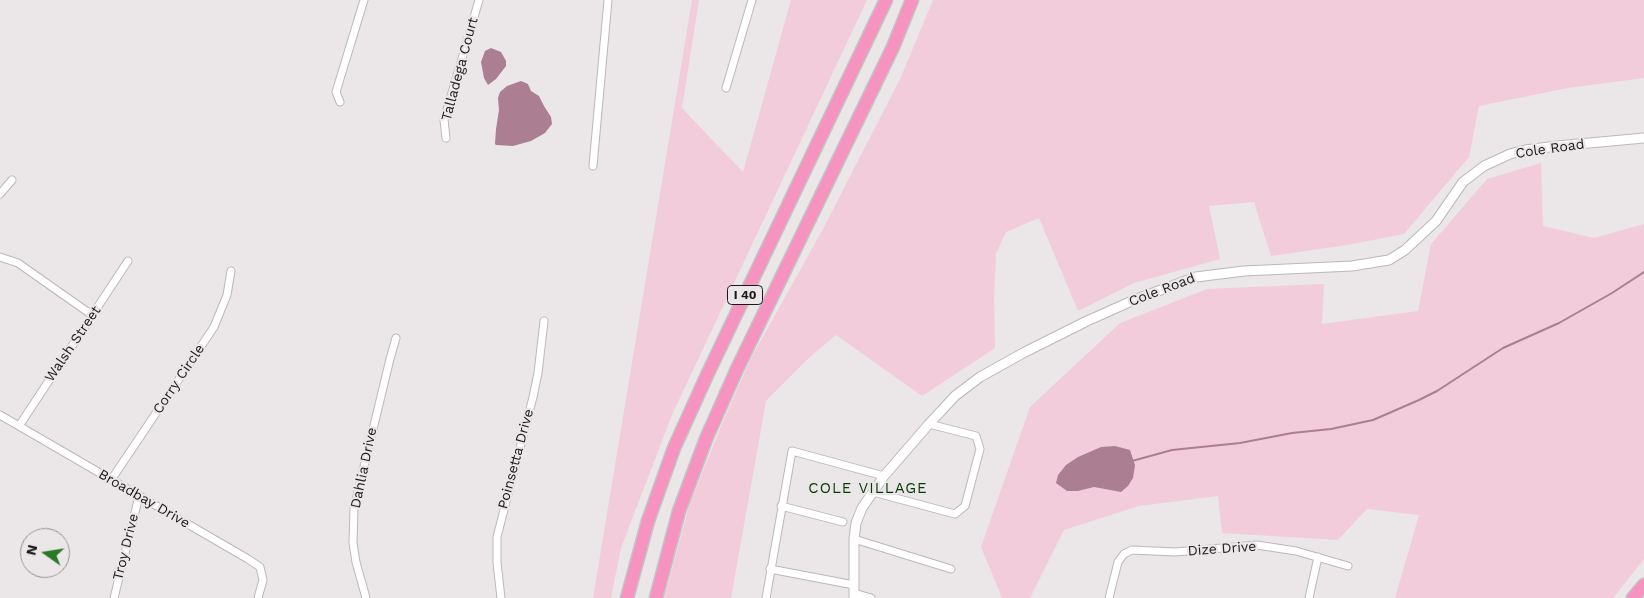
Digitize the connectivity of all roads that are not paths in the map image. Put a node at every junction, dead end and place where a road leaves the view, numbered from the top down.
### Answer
1 (364, 0) edge
2 (479, 0) edge
3 (608, 0) edge
4 (752, 0) edge
5 (886, 0) edge
6 (912, 0) edge
7 (726, 88) dead end
8 (340, 102) dead end
9 (446, 138) dead end
10 (1644, 138) edge
11 (593, 166) dead end
12 (12, 180) dead end
13 (0, 194) edge
14 (0, 257) edge
15 (128, 261) dead end
16 (231, 271) dead end
17 (92, 315) junction
18 (544, 321) dead end
19 (396, 338) dead end
20 (0, 415) edge
21 (933, 425) junction
22 (19, 426) junction
23 (884, 476) junction
24 (111, 480) junction
25 (873, 492) junction
26 (139, 496) junction
27 (782, 506) junction
28 (843, 522) dead end
29 (854, 539) junction
30 (1318, 557) junction
31 (1348, 566) dead end
32 (770, 569) junction
33 (951, 569) dead end
34 (1644, 585) edge
35 (853, 590) edge
36 (114, 598) edge
37 (258, 598) edge
38 (366, 598) edge
39 (500, 598) edge
40 (627, 598) edge
41 (656, 598) edge
42 (766, 598) edge
43 (871, 598) edge
44 (1109, 598) edge
45 (1309, 598) edge
46 (1633, 598) edge

1 - 8 street
2 - 9 street, Talladega Court
3 - 11 street
4 - 7 street
5 - 40 highway, I 40
6 - 41 highway, I 40
10 - 21 street, Cole Road
12 - 13 street
14 - 17 street
15 - 17 street, Walsh Street
16 - 24 street, Corry Circle
17 - 22 street, Walsh Street
18 - 39 street, Poinsetta Drive
19 - 38 street, Dahlia Drive
20 - 22 street, Broadbay Drive
21 - 23 street, Cole Road
21 - 25 street
22 - 24 street, Broadbay Drive
23 - 25 street, Cole Road
23 - 27 street
24 - 26 street, Broadbay Drive
25 - 29 street, Cole Road
26 - 36 street, Troy Drive
26 - 37 street, Broadbay Drive
27 - 28 street
27 - 32 street
29 - 33 street
29 - 35 street, Cole Road
30 - 31 street, Dize Drive
30 - 44 street, Dize Drive
30 - 45 street
32 - 35 street
32 - 42 street
34 - 46 highway
35 - 43 street

